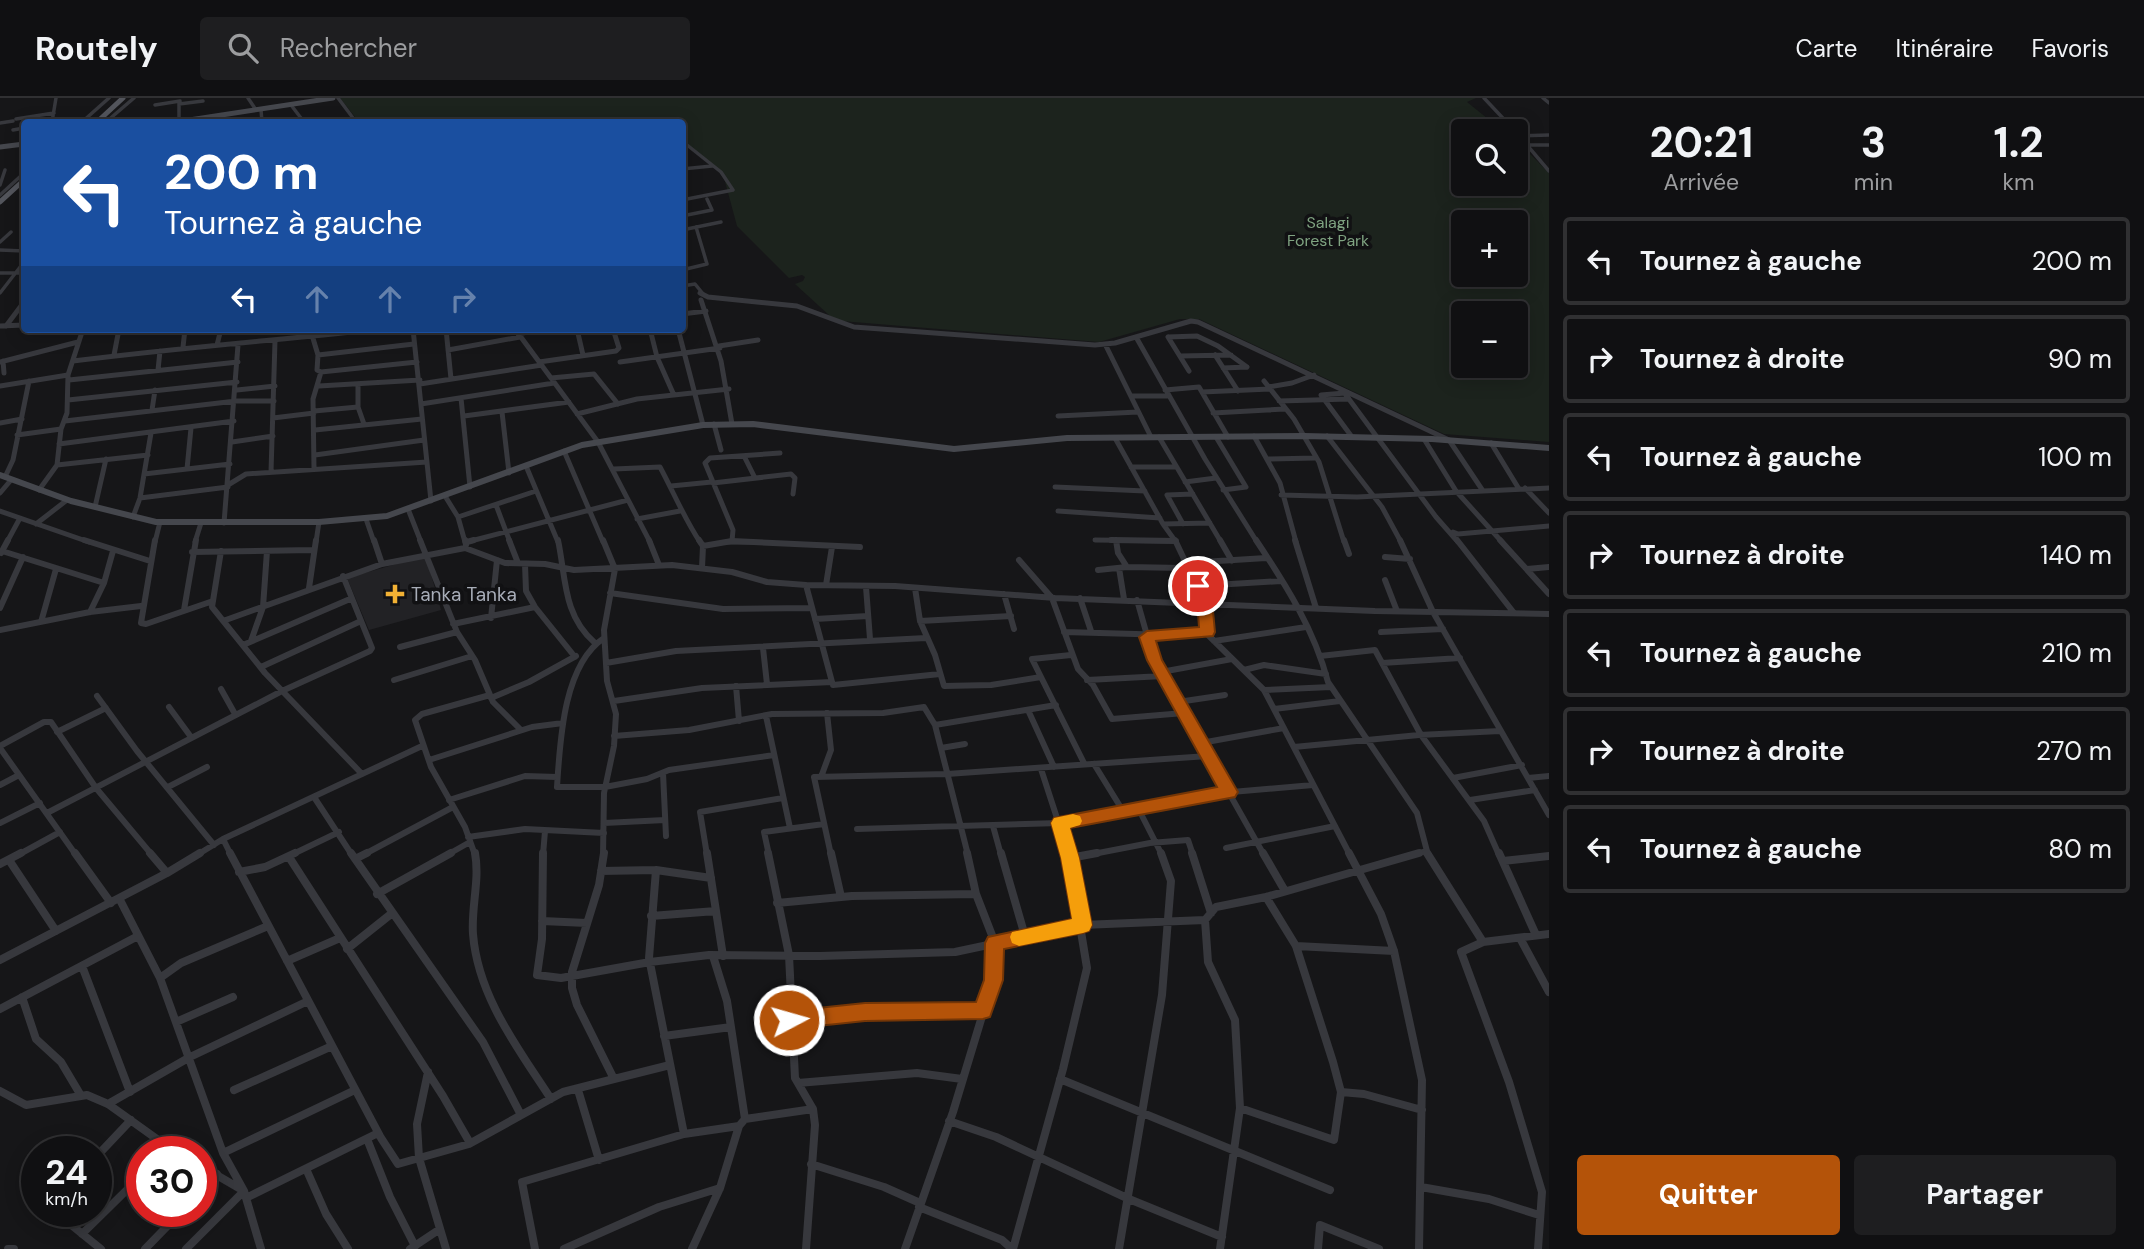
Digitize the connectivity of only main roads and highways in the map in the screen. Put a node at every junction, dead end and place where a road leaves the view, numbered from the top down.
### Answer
1 (118, 101) edge
2 (97, 119) edge
3 (21, 186) edge
4 (0, 204) edge

1 - 2 main road
3 - 4 main road

